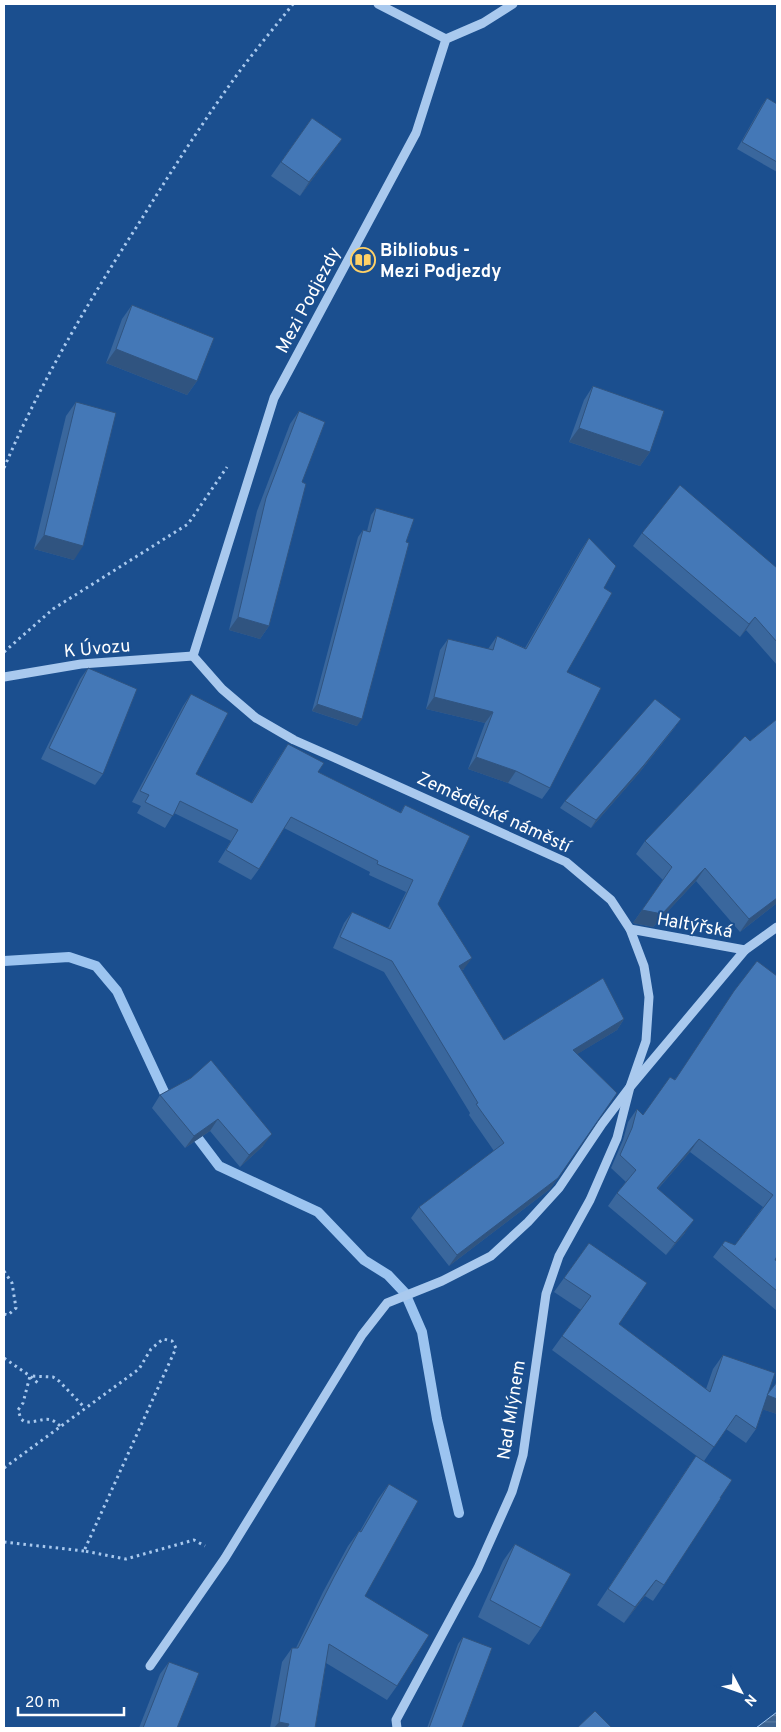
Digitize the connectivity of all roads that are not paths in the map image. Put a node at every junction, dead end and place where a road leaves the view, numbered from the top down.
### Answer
1 (378, 4) edge
2 (513, 4) edge
3 (446, 40) junction
4 (194, 656) junction
5 (4, 677) edge
6 (777, 927) edge
7 (630, 929) junction
8 (745, 950) junction
9 (630, 1087) junction
10 (150, 1666) dead end
11 (397, 1728) edge

1 - 3 street
2 - 3 street
3 - 4 street, Mezi Podjezdy
4 - 5 street, K Úvozu
4 - 7 street, Zemědělské náměstí
6 - 8 street, Haltýřská
7 - 8 street, Haltýřská
7 - 9 street, Zemědělské náměstí
8 - 9 street
9 - 10 street
9 - 11 street, Nad Mlýnem

